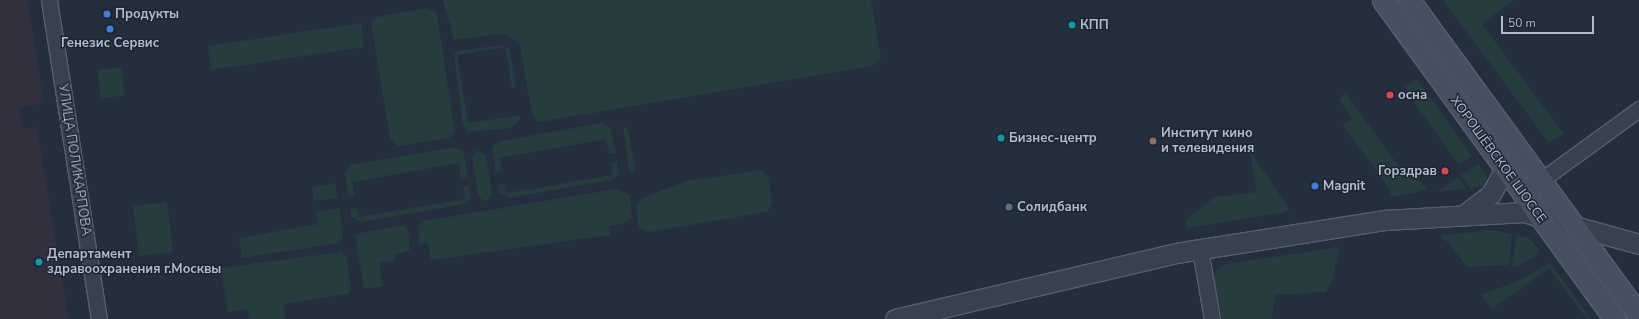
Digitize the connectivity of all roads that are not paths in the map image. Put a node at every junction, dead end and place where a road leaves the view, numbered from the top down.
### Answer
1 (49, 0) edge
2 (1383, 0) edge
3 (1409, 0) edge
4 (1639, 109) edge
5 (1504, 170) junction
6 (1543, 183) junction
7 (1522, 194) junction
8 (1466, 213) junction
9 (1537, 214) junction
10 (1573, 225) junction
11 (1639, 244) edge
12 (1200, 249) junction
13 (1639, 315) edge
14 (99, 319) edge
15 (894, 319) edge
16 (1212, 319) edge
17 (1615, 319) edge

1 - 14 street, УЛИЦА ПОЛИКАРПОВА
2 - 5 main road, ХОРОШЁВСКОЕ ШОССЕ
3 - 6 main road, ХОРОШЁВСКОЕ ШОССЕ
4 - 6 street
5 - 7 main road, ХОРОШЁВСКОЕ ШОССЕ
5 - 8 street
6 - 7 street
6 - 9 street
6 - 10 main road, ХОРОШЁВСКОЕ ШОССЕ
7 - 9 main road, ХОРОШЁВСКОЕ ШОССЕ
8 - 9 street
8 - 12 street
9 - 10 street
9 - 17 main road, ХОРОШЁВСКОЕ ШОССЕ
10 - 11 street
10 - 13 main road, ХОРОШЁВСКОЕ ШОССЕ
12 - 15 street
12 - 16 street

